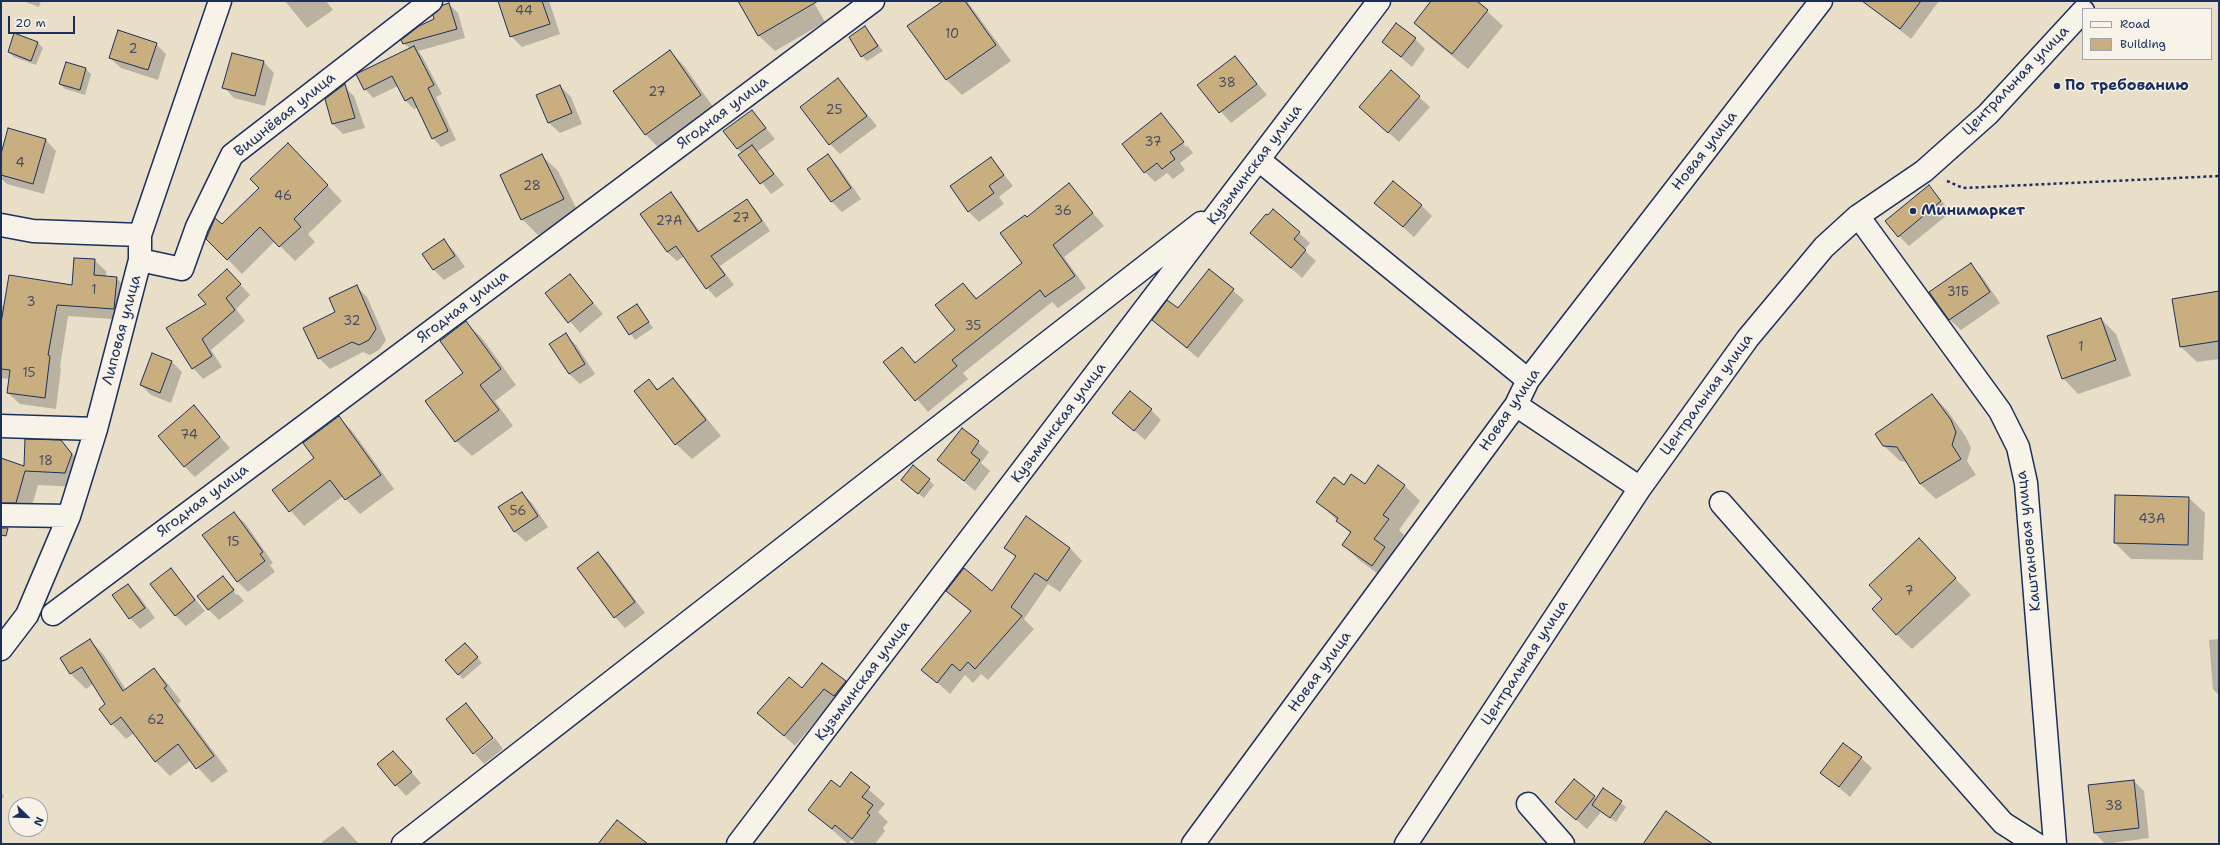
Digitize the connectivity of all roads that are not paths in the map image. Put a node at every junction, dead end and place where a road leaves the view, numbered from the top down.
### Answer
1 (220, 1) edge
2 (431, 1) edge
3 (873, 1) edge
4 (1379, 1) edge
5 (1821, 1) edge
6 (2082, 12) edge
7 (1260, 160) junction
8 (1225, 204) junction
9 (1858, 216) junction
10 (1, 225) edge
11 (140, 235) junction
12 (140, 260) junction
13 (1528, 380) junction
14 (1516, 405) junction
15 (1, 426) edge
16 (96, 428) junction
17 (1640, 488) junction
18 (1721, 503) dead end
19 (1, 515) edge
20 (68, 516) junction
21 (53, 614) dead end
22 (1, 649) edge
23 (1528, 804) dead end
24 (403, 844) edge
25 (738, 844) edge
26 (1193, 844) edge
27 (1406, 844) edge
28 (1563, 844) edge
29 (2036, 844) edge
30 (2055, 844) edge

1 - 11 street, Липовая улица
2 - 12 street, Вишнёвая улица
3 - 21 street, Ягодная улица
4 - 7 street, Кузьминская улица
5 - 13 street, Новая улица
6 - 9 street, Центральная улица
7 - 8 street, Кузьминская улица
7 - 13 street
8 - 24 street
8 - 25 street, Кузьминская улица
9 - 17 street, Центральная улица
9 - 30 street, Каштановая улица
10 - 11 street
11 - 12 street, Липовая улица
12 - 16 street, Липовая улица
13 - 14 street, Новая улица
14 - 17 street
14 - 26 street, Новая улица
15 - 16 street
16 - 20 street, Липовая улица
17 - 27 street, Центральная улица
18 - 29 street
19 - 20 street
20 - 22 street, Липовая улица
23 - 28 street

